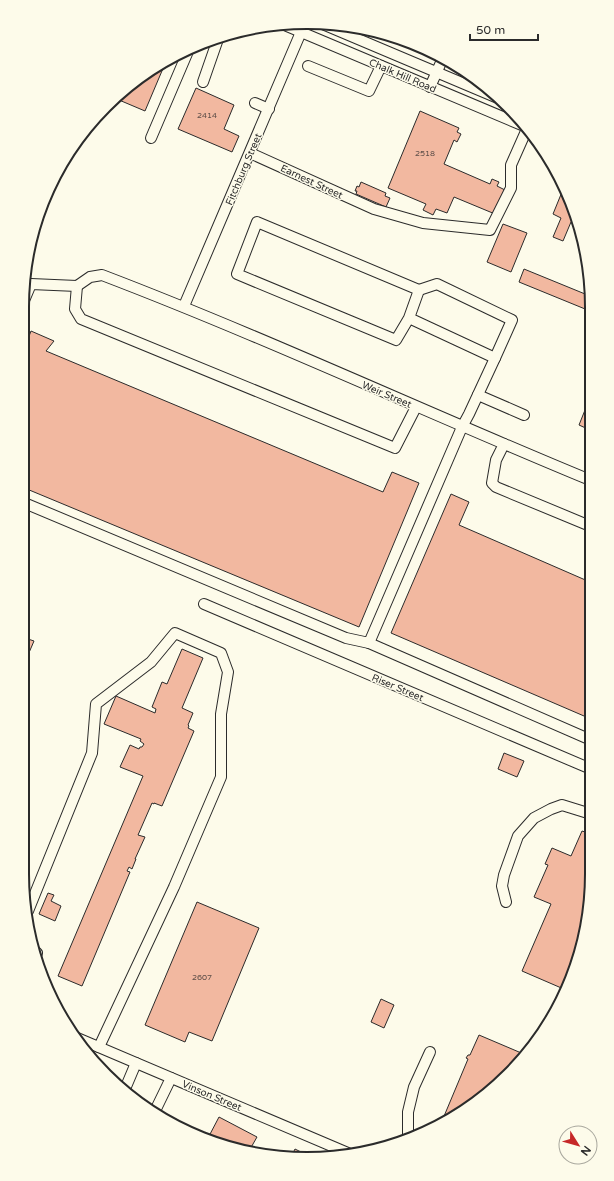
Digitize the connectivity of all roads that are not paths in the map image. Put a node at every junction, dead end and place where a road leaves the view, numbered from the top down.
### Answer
1 (295, 30) edge
2 (338, 31) edge
3 (301, 32) junction
4 (216, 45) edge
5 (185, 57) edge
6 (440, 63) edge
7 (308, 66) dead end
8 (381, 66) junction
9 (436, 72) junction
10 (203, 82) dead end
11 (430, 87) junction
12 (481, 90) edge
13 (255, 103) dead end
14 (269, 109) junction
15 (514, 122) edge
16 (525, 134) edge
17 (151, 138) dead end
18 (250, 153) junction
19 (30, 286) edge
20 (77, 286) junction
21 (419, 290) junction
22 (184, 306) junction
23 (409, 318) junction
24 (495, 358) junction
25 (478, 395) junction
26 (416, 407) junction
27 (524, 415) dead end
28 (462, 426) junction
29 (504, 444) junction
30 (585, 478) edge
31 (29, 505) edge
32 (585, 524) edge
33 (204, 604) dead end
34 (369, 643) junction
35 (585, 737) edge
36 (585, 766) edge
37 (585, 812) edge
38 (506, 902) dead end
39 (31, 904) edge
40 (85, 1041) edge
41 (99, 1047) junction
42 (430, 1052) dead end
43 (136, 1063) junction
44 (171, 1078) junction
45 (127, 1085) edge
46 (157, 1108) edge
47 (408, 1133) edge
48 (341, 1150) edge

1 - 3 street, Chalk Hill Road
2 - 9 street, Chalk Hill Road
3 - 8 street, Chalk Hill Road
3 - 14 street, Fitchburg Street
4 - 10 street
5 - 17 street
6 - 9 street
7 - 8 street
8 - 11 street, Chalk Hill Road
9 - 11 street
9 - 12 street, Chalk Hill Road
11 - 15 street, Chalk Hill Road
13 - 14 street
14 - 18 street, Fitchburg Street
16 - 18 street, Earnest Street
18 - 22 street, Fitchburg Street
19 - 20 street
20 - 22 street, Weir Street
20 - 26 street
21 - 23 street
21 - 23 street
21 - 24 street
22 - 26 street, Weir Street
23 - 24 street
24 - 25 street
25 - 27 street
25 - 28 street
26 - 28 street, Weir Street
28 - 29 street, Weir Street
28 - 34 street
29 - 30 street, Weir Street
29 - 32 street
31 - 34 street
33 - 36 street, Riser Street
34 - 35 street
37 - 38 street
39 - 41 street
40 - 41 street, Vinson Street
41 - 43 street, Vinson Street
42 - 47 street
43 - 44 street, Vinson Street
43 - 45 street
44 - 46 street
44 - 48 street, Vinson Street

